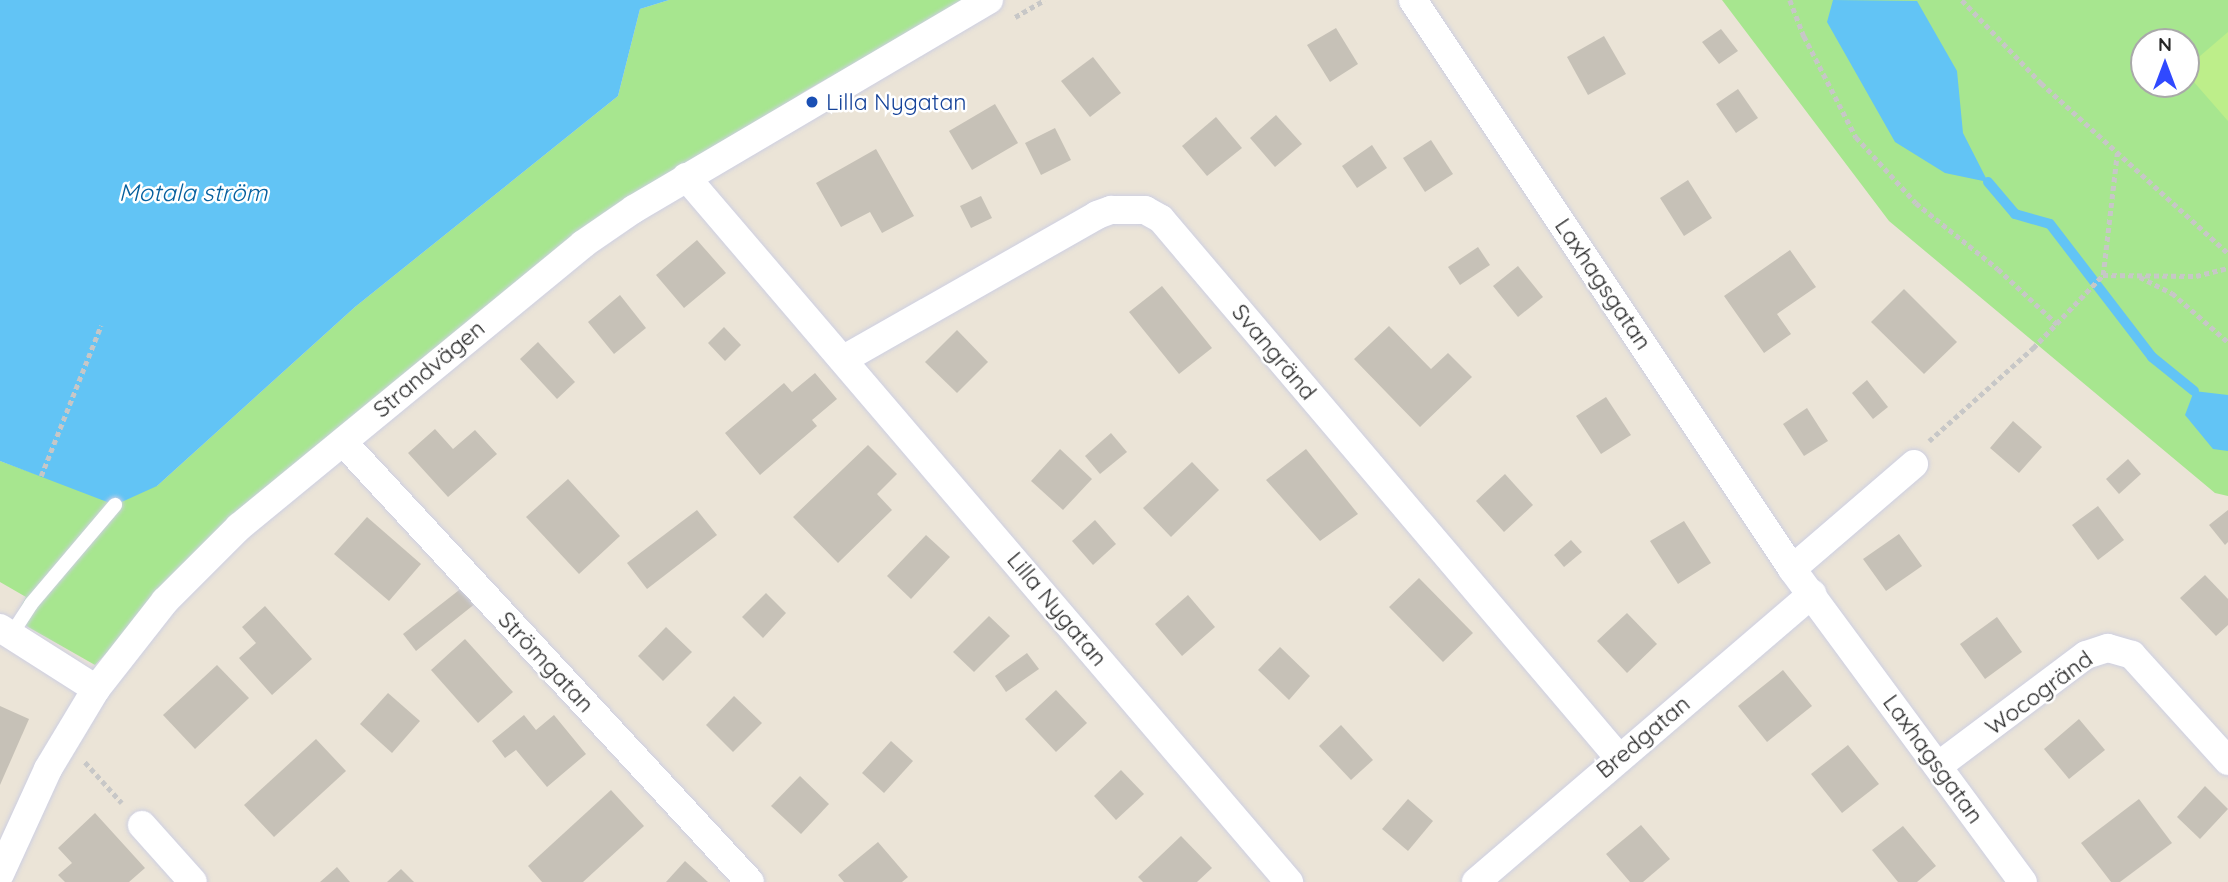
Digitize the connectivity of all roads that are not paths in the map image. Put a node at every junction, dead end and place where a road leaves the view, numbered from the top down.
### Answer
1 (989, 0) edge
2 (1413, 0) edge
3 (686, 177) junction
4 (844, 359) junction
5 (343, 442) junction
6 (1914, 464) road end
7 (115, 505) dead end
8 (1792, 569) junction
9 (1812, 594) junction
10 (6, 632) edge
11 (96, 688) junction
12 (1619, 758) junction
13 (2228, 761) edge
14 (1938, 766) junction
15 (142, 825) road end
16 (0, 874) edge
17 (193, 882) edge
18 (750, 882) edge
19 (1289, 882) edge
20 (1476, 882) edge
21 (2023, 882) edge

1 - 3 street, Strandvägen
2 - 8 street, Laxhagsgatan
3 - 4 street, Lilla Nygatan
3 - 5 street, Strandvägen
4 - 12 street, Svangränd
4 - 19 street, Lilla Nygatan
5 - 11 street, Strandvägen
5 - 18 street, Strömgatan
6 - 8 street
7 - 10 lane
8 - 9 street, Laxhagsgatan
9 - 12 street, Bredgatan
9 - 14 street, Laxhagsgatan
10 - 11 street
11 - 16 street, Strandvägen
12 - 20 street, Bredgatan
13 - 14 street, Wocogränd
14 - 21 street, Laxhagsgatan
15 - 17 street

